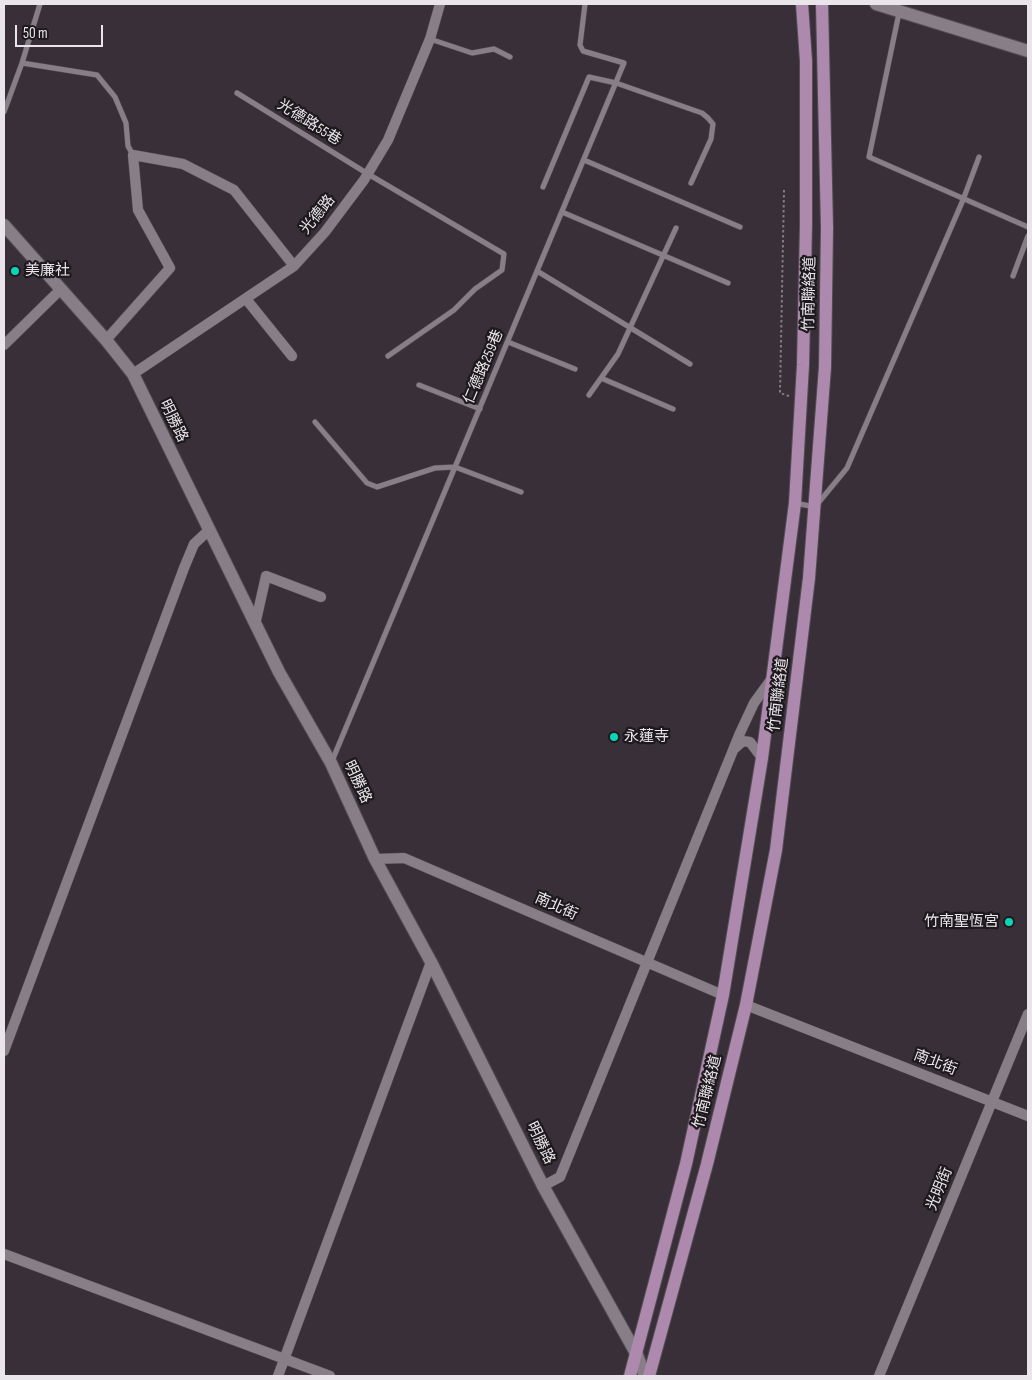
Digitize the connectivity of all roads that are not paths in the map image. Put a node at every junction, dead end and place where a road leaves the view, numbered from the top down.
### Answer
1 (40, 4) edge
2 (440, 4) edge
3 (585, 4) edge
4 (802, 4) edge
5 (822, 4) edge
6 (876, 4) edge
7 (900, 10) junction
8 (430, 39) junction
9 (1028, 51) edge
10 (510, 58) dead end
11 (22, 63) junction
12 (616, 82) junction
13 (237, 93) dead end
14 (4, 112) edge
15 (133, 155) junction
16 (979, 156) dead end
17 (584, 160) junction
18 (368, 174) junction
19 (691, 183) dead end
20 (543, 187) dead end
21 (963, 200) junction
22 (562, 212) junction
23 (4, 225) edge
24 (740, 227) dead end
25 (1028, 227) edge
26 (676, 228) dead end
27 (1028, 236) edge
28 (663, 256) junction
29 (294, 266) junction
30 (538, 271) junction
31 (1013, 276) dead end
32 (728, 283) dead end
33 (61, 289) junction
34 (246, 299) junction
35 (630, 328) junction
36 (106, 340) junction
37 (508, 342) junction
38 (4, 345) edge
39 (292, 356) dead end
40 (388, 356) dead end
41 (690, 364) dead end
42 (575, 369) dead end
43 (133, 374) junction
44 (601, 378) junction
45 (419, 385) dead end
46 (589, 395) dead end
47 (480, 409) junction
48 (673, 410) dead end
49 (315, 422) dead end
50 (455, 467) junction
51 (521, 492) dead end
52 (795, 503) junction
53 (815, 507) junction
54 (208, 530) junction
55 (320, 597) dead end
56 (255, 625) junction
57 (773, 677) junction
58 (733, 750) junction
59 (762, 758) junction
60 (331, 764) junction
61 (375, 859) junction
62 (431, 962) junction
63 (646, 963) junction
64 (723, 995) junction
65 (746, 1005) junction
66 (1028, 1014) edge
67 (4, 1051) edge
68 (992, 1102) junction
69 (1028, 1116) edge
70 (543, 1186) junction
71 (4, 1254) edge
72 (637, 1354) junction
73 (284, 1360) junction
74 (278, 1376) edge
75 (330, 1376) edge
76 (630, 1376) edge
77 (645, 1376) edge
78 (649, 1376) edge
79 (879, 1376) edge

1 - 11 lane
2 - 8 street, 光德路
3 - 12 lane, 仁德路259巷
4 - 52 main road, 竹南聯絡道
5 - 53 main road, 竹南聯絡道
6 - 7 street
7 - 9 street
7 - 21 lane
8 - 10 lane
8 - 18 street, 光德路
11 - 14 lane
11 - 15 lane
12 - 17 lane, 仁德路259巷
12 - 19 lane
12 - 20 lane
13 - 18 lane, 光德路55巷
15 - 29 street
15 - 36 street
16 - 21 lane
17 - 22 lane, 仁德路259巷
17 - 24 lane
18 - 29 street, 光德路
18 - 40 lane, 光德路55巷
21 - 25 lane
21 - 53 lane
22 - 28 lane
22 - 30 lane, 仁德路259巷
23 - 33 street, 明勝路
26 - 28 lane
27 - 31 lane
28 - 32 lane
28 - 35 lane
29 - 34 street, 光德路
30 - 35 lane
30 - 37 lane, 仁德路259巷
33 - 36 street, 明勝路
33 - 38 street
34 - 39 street
34 - 43 street, 光德路
35 - 41 lane
35 - 44 lane
36 - 43 street, 明勝路
37 - 42 lane
37 - 47 lane, 仁德路259巷
43 - 54 street, 明勝路
44 - 46 lane
44 - 48 lane
45 - 47 lane
47 - 50 lane, 仁德路259巷
49 - 50 lane
50 - 51 lane
50 - 60 lane, 仁德路259巷
52 - 53 lane
52 - 57 main road, 竹南聯絡道
53 - 65 main road, 竹南聯絡道
54 - 56 street, 明勝路
54 - 67 street
55 - 56 street
56 - 60 street, 明勝路
57 - 58 street
57 - 59 main road, 竹南聯絡道
58 - 59 street
58 - 63 street
59 - 64 main road, 竹南聯絡道
60 - 61 street, 明勝路
61 - 62 street, 明勝路
61 - 63 street, 南北街
62 - 70 street, 明勝路
62 - 73 street
63 - 64 street, 南北街
63 - 70 street
64 - 72 main road, 竹南聯絡道
65 - 68 street, 南北街
65 - 78 main road, 竹南聯絡道
66 - 68 street, 光明街
68 - 69 street, 南北街
68 - 79 street, 光明街
70 - 72 street, 明勝路
71 - 73 street
72 - 76 main road, 竹南聯絡道
72 - 77 street, 明勝路
73 - 74 street
73 - 75 street

